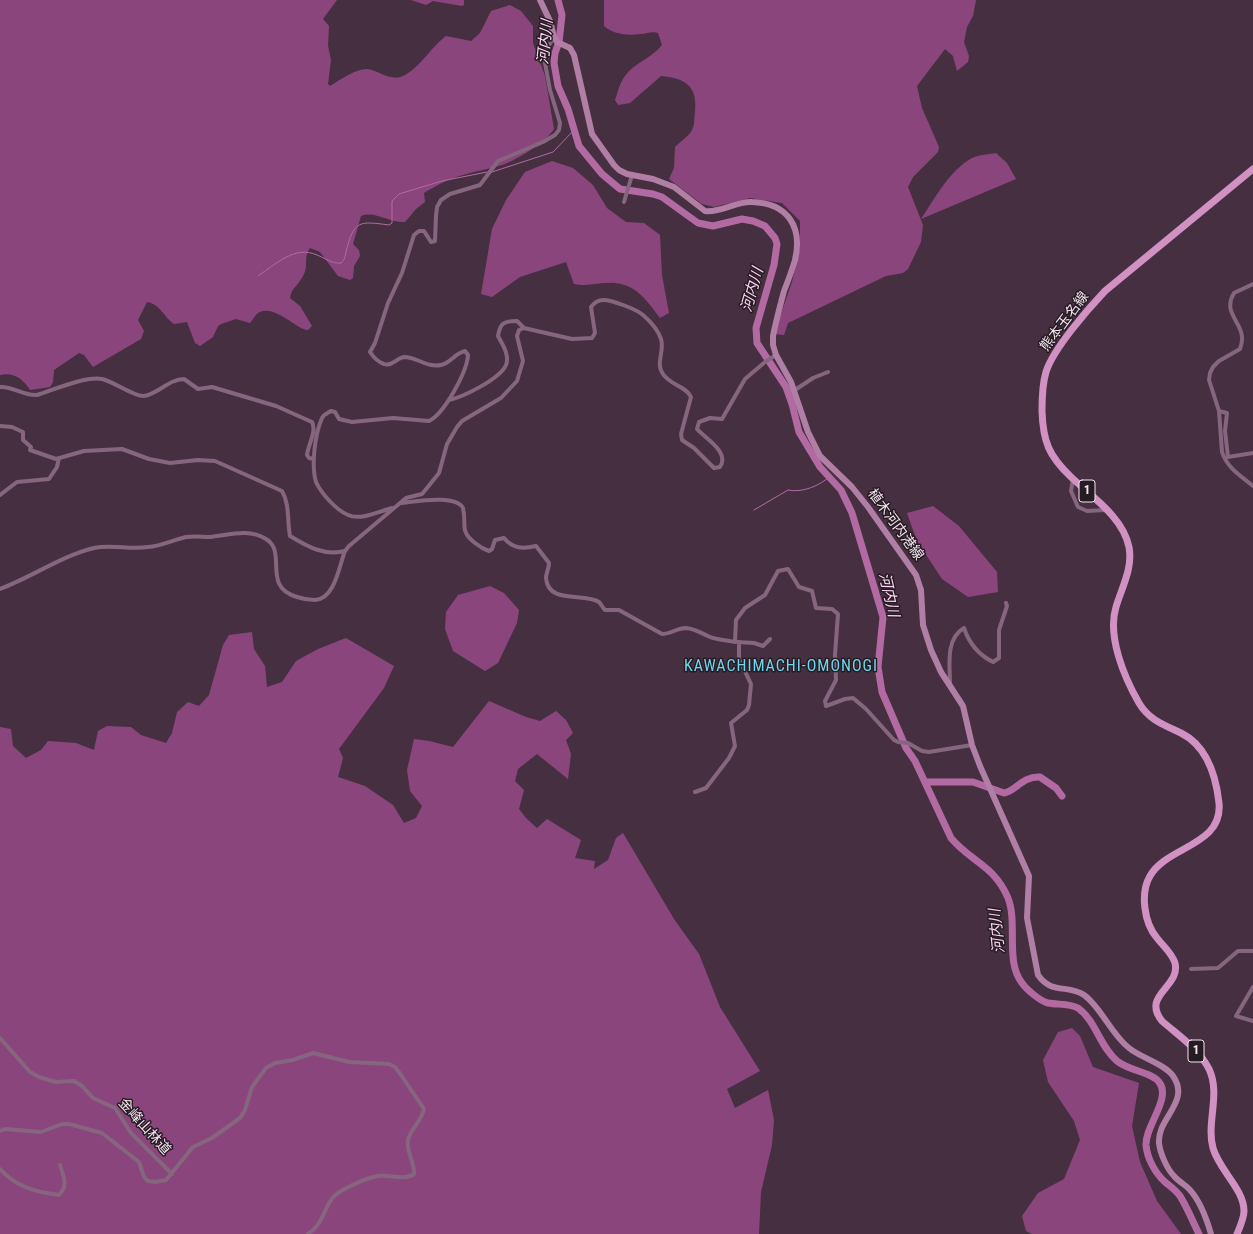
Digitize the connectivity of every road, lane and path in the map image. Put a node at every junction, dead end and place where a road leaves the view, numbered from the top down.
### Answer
1 (540, 0) edge
2 (556, 39) junction
3 (1253, 169) edge
4 (632, 175) junction
5 (624, 202) dead end
6 (1253, 284) edge
7 (524, 328) junction
8 (774, 357) junction
9 (828, 372) dead end
10 (0, 387) edge
11 (795, 390) junction
12 (448, 400) junction
13 (1219, 411) junction
14 (0, 426) edge
15 (1253, 454) edge
16 (59, 458) junction
17 (314, 458) junction
18 (1073, 479) junction
19 (1253, 486) edge
20 (0, 495) edge
21 (397, 505) junction
22 (1106, 510) junction
23 (345, 551) junction
24 (0, 589) edge
25 (1006, 603) dead end
26 (770, 639) dead end
27 (737, 642) junction
28 (950, 684) junction
29 (972, 745) junction
30 (695, 792) dead end
31 (1253, 951) edge
32 (1191, 969) dead end
33 (1253, 986) edge
34 (1253, 1021) edge
35 (0, 1038) edge
36 (0, 1131) edge
37 (60, 1165) dead end
38 (0, 1168) edge
39 (172, 1174) junction
40 (308, 1234) edge
41 (1211, 1234) edge
42 (1237, 1234) edge

1 - 2 main road
2 - 4 main road, 植木河内港線
2 - 12 street
3 - 18 main road, 熊本玉名線 / 1
4 - 5 street
4 - 8 main road, 植木河内港線
6 - 13 street
7 - 8 street
7 - 12 street
7 - 21 street
8 - 11 main road, 植木河内港線
9 - 11 street
10 - 17 street
11 - 28 main road, 植木河内港線
12 - 17 street
13 - 15 street
13 - 19 street
14 - 16 street
16 - 20 street
16 - 23 street
17 - 21 street
18 - 22 main road, 熊本玉名線 / 1
18 - 22 street
21 - 23 street
21 - 27 street
22 - 42 main road, 熊本玉名線 / 1
23 - 24 street
25 - 28 street
26 - 27 street
27 - 29 street
27 - 30 street
28 - 29 main road, 植木河内港線
29 - 41 main road, 植木河内港線
31 - 32 street
33 - 34 street
35 - 39 street, 金峰山林道
36 - 39 street
37 - 38 street
39 - 40 street

